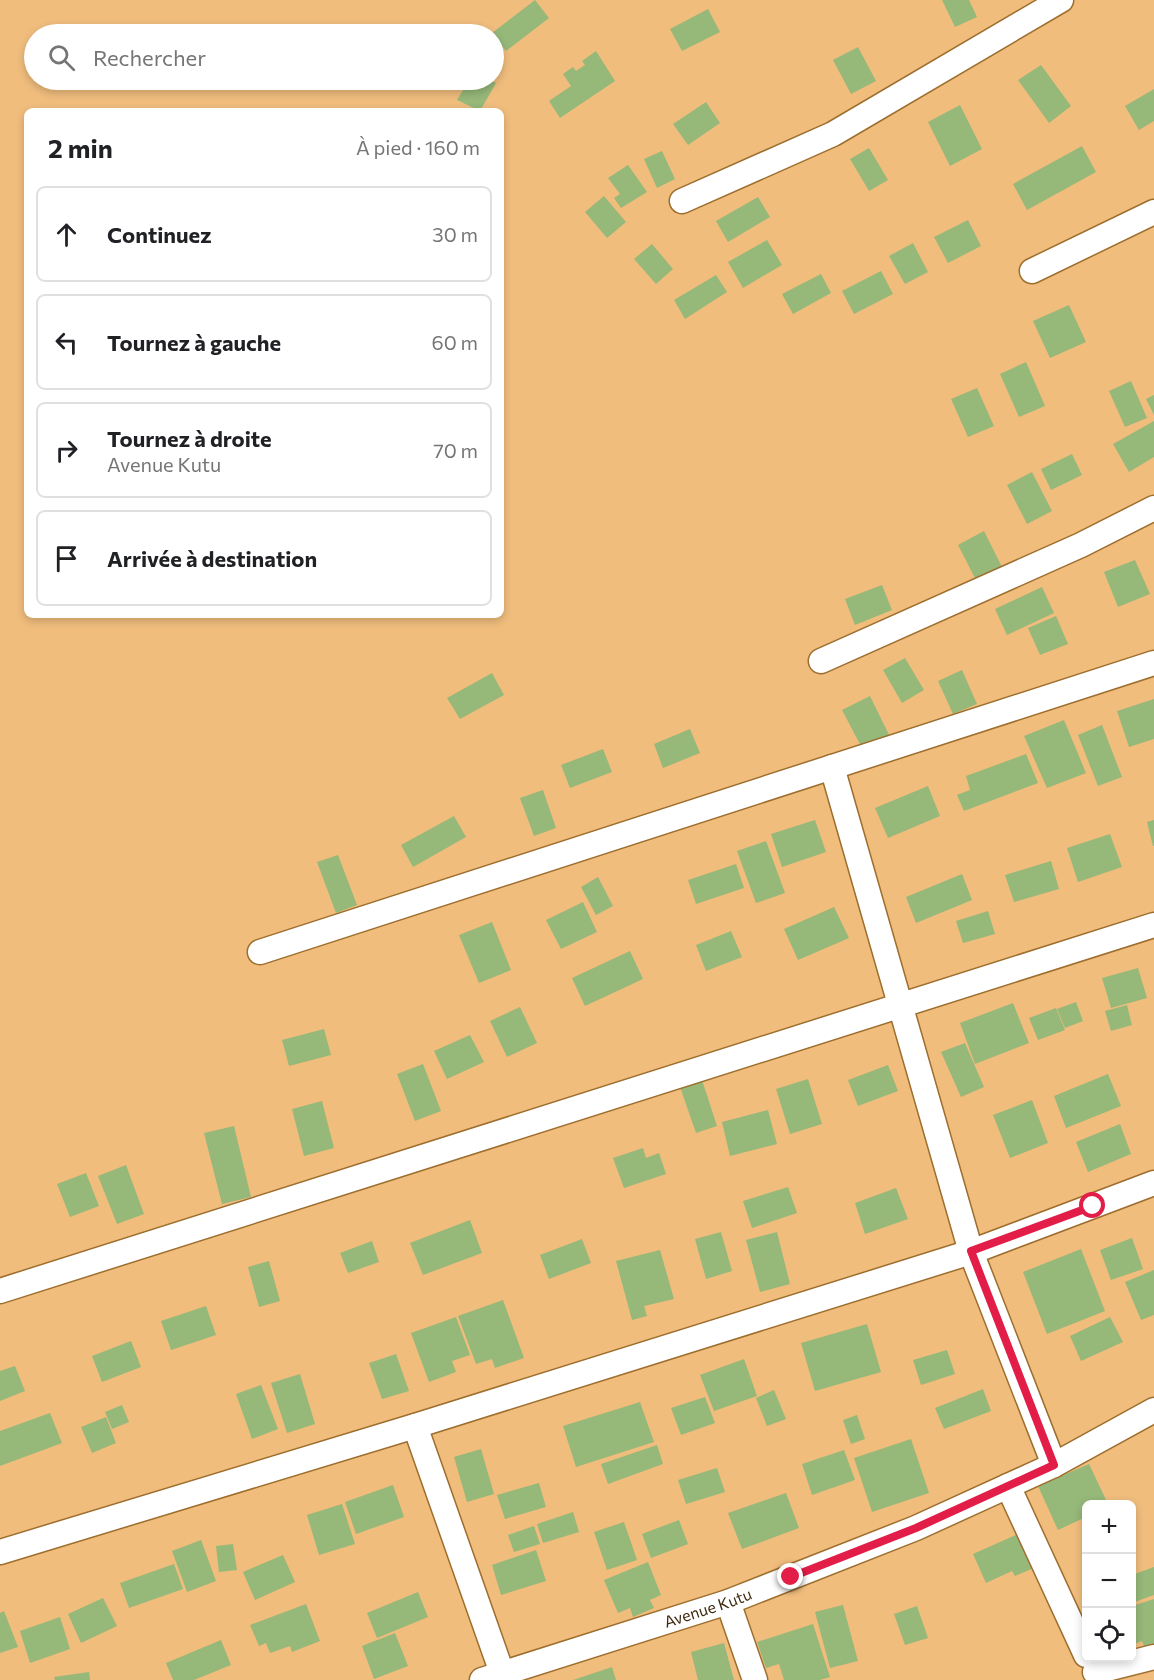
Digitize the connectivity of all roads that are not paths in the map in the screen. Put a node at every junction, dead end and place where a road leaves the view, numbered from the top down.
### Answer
1 (1061, 0) edge
2 (682, 201) dead end
3 (1154, 212) edge
4 (1032, 271) dead end
5 (1154, 508) edge
6 (821, 661) dead end
7 (1154, 663) edge
8 (832, 767) junction
9 (1154, 926) edge
10 (260, 952) dead end
11 (899, 1005) junction
12 (1154, 1183) edge
13 (971, 1251) junction
14 (0, 1291) edge
15 (1154, 1410) edge
16 (415, 1426) junction
17 (1054, 1465) junction
18 (1008, 1486) junction
19 (0, 1552) edge
20 (728, 1602) junction
21 (1154, 1657) edge
22 (1091, 1666) edge
23 (492, 1676) edge
24 (755, 1680) edge

1 - 2 street
3 - 4 street
5 - 6 street
7 - 8 street
8 - 10 street
8 - 11 street
9 - 11 street
11 - 13 street
11 - 14 street
12 - 13 street
13 - 16 street
13 - 17 street
15 - 17 street, Avenue Kutu
16 - 19 street
16 - 23 street
17 - 18 street, Avenue Kutu
18 - 20 street, Avenue Kutu
18 - 22 street
20 - 23 street, Avenue Kutu
20 - 24 street
21 - 22 street

